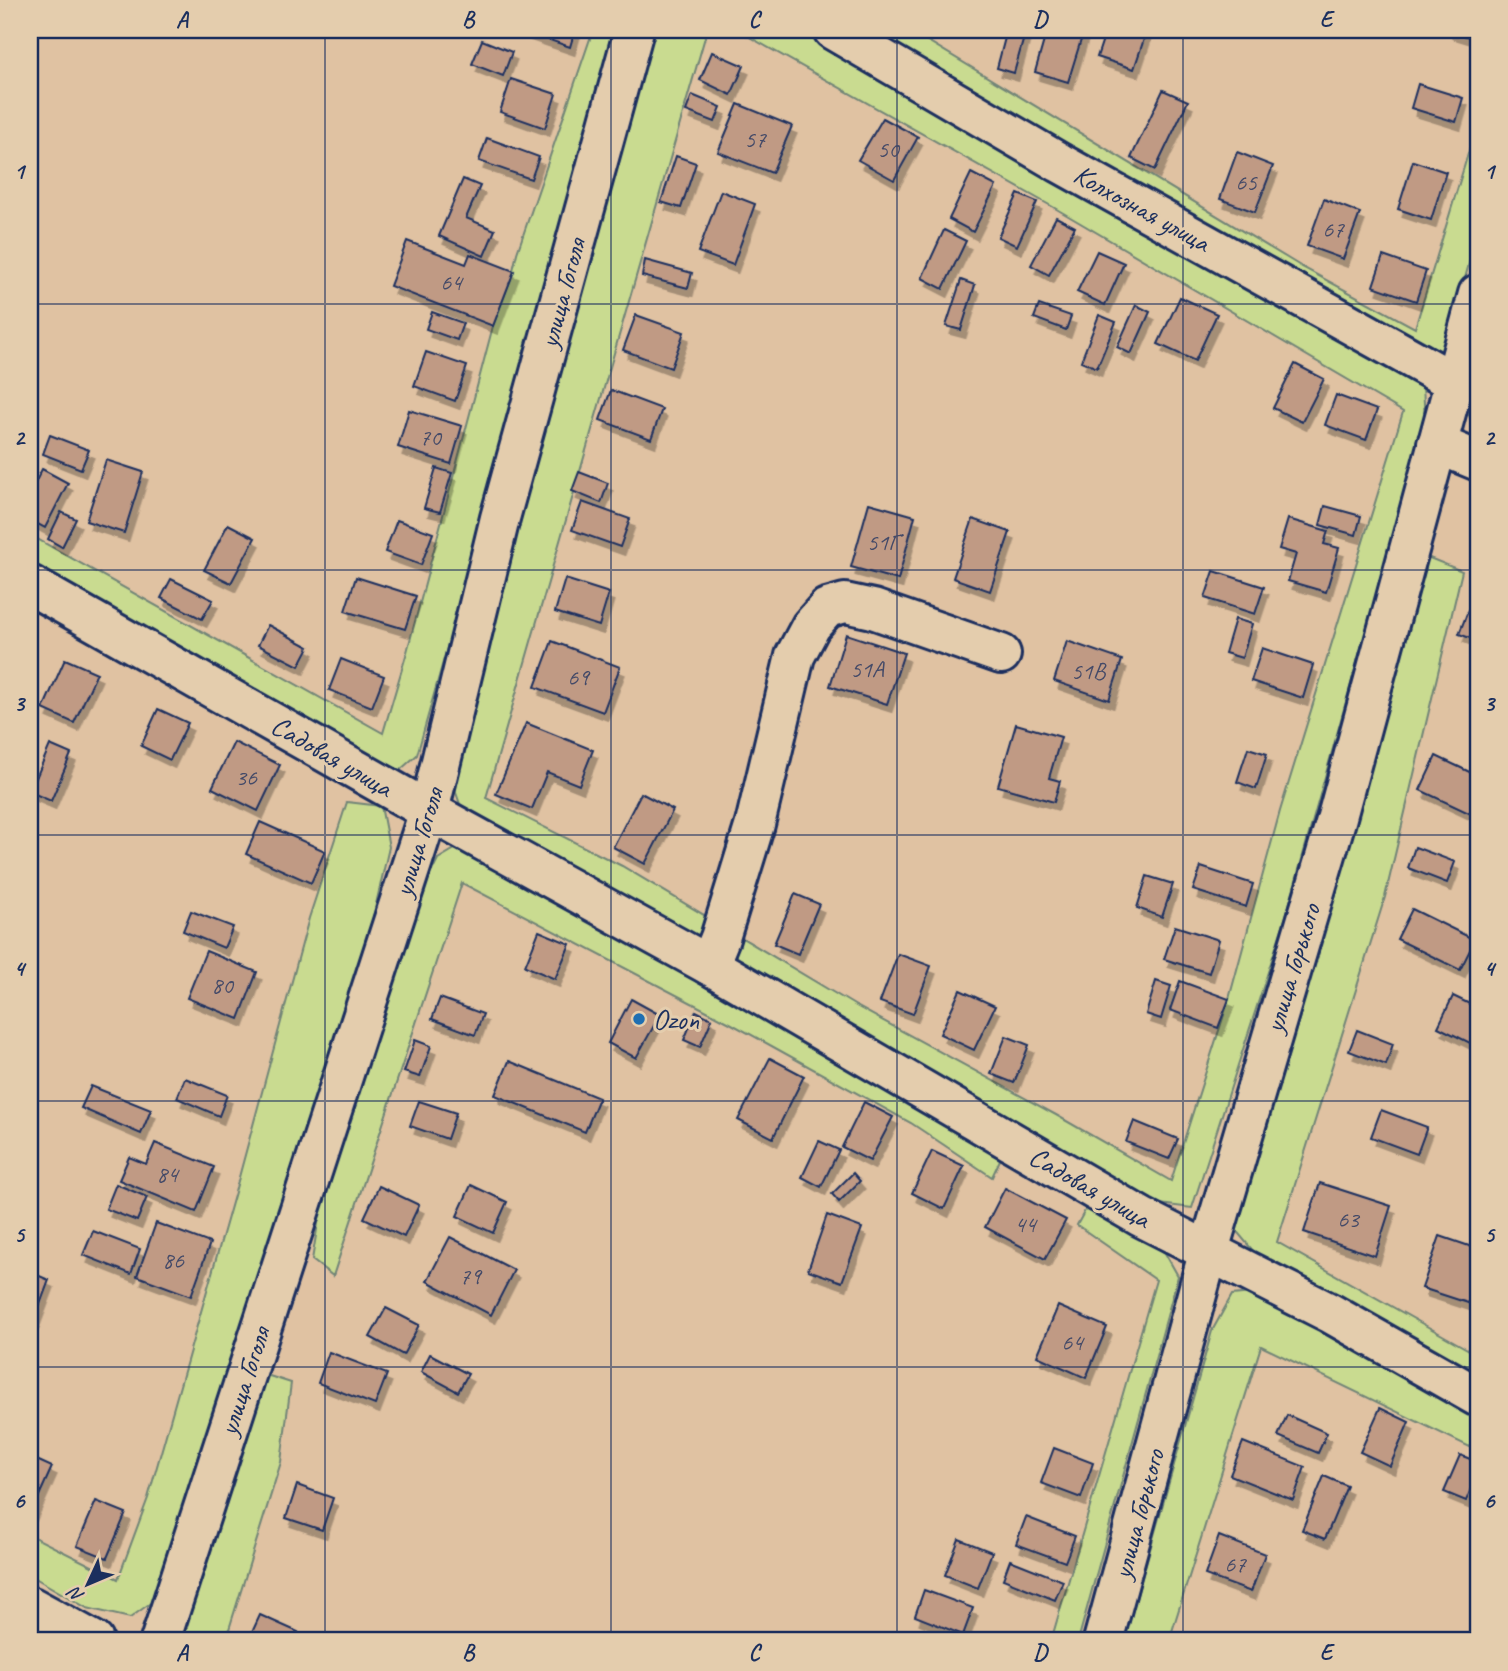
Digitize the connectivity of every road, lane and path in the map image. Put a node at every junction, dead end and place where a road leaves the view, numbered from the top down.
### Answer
1 (634, 30) edge
2 (833, 30) edge
3 (1478, 294) edge
4 (1454, 382) junction
5 (1437, 444) junction
6 (1478, 461) edge
7 (30, 585) edge
8 (1001, 654) dead end
9 (429, 811) junction
10 (709, 965) junction
11 (1209, 1250) junction
12 (1478, 1397) edge
13 (30, 1606) edge
14 (94, 1641) edge
15 (160, 1641) edge
16 (1103, 1641) edge

1 - 9 street, улица Гоголя
2 - 4 street, Колхозная улица
3 - 4 street, улица Горького
4 - 5 street, улица Горького
5 - 6 street
5 - 11 street, улица Горького
7 - 9 street, Садовая улица
8 - 10 street
9 - 10 street, Садовая улица
9 - 15 street, улица Гоголя
10 - 11 street, Садовая улица
11 - 12 street, Садовая улица
11 - 16 street, улица Горького
13 - 14 street

